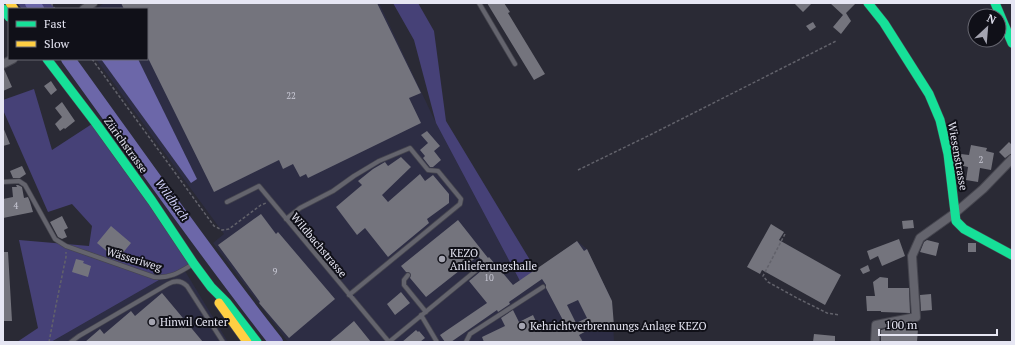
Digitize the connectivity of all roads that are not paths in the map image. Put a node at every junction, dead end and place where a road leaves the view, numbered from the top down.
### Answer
1 (479, 3) edge
2 (868, 3) edge
3 (995, 3) edge
4 (1012, 43) edge
5 (48, 60) edge
6 (515, 64) dead end
7 (1012, 159) edge
8 (3, 182) edge
9 (227, 202) dead end
10 (956, 213) junction
11 (286, 219) junction
12 (1012, 254) edge
13 (194, 264) junction
14 (479, 268) dead end
15 (408, 275) dead end
16 (211, 287) junction
17 (543, 287) dead end
18 (349, 295) junction
19 (426, 312) junction
20 (421, 315) junction
21 (71, 342) edge
22 (223, 342) edge
23 (247, 342) edge
24 (257, 342) edge
25 (389, 342) edge
26 (437, 342) edge
27 (466, 342) edge
28 (875, 342) edge

1 - 6 lane
2 - 10 main road, Wiesenstrasse
3 - 4 main road
5 - 13 main road, Zürichstrasse
7 - 10 street
8 - 13 lane, Wässeriweg
9 - 11 lane, Wildbachstrasse
10 - 12 main road, Wiesenstrasse
10 - 28 street
11 - 18 lane, Wildbachstrasse
11 - 18 lane
13 - 16 main road, Zürichstrasse
14 - 19 lane
15 - 19 lane
16 - 23 main road, Zürichstrasse
16 - 24 main road, Zürichstrasse
17 - 27 lane
18 - 25 lane, Wildbachstrasse
19 - 20 lane
20 - 25 lane
20 - 26 lane
21 - 22 lane

